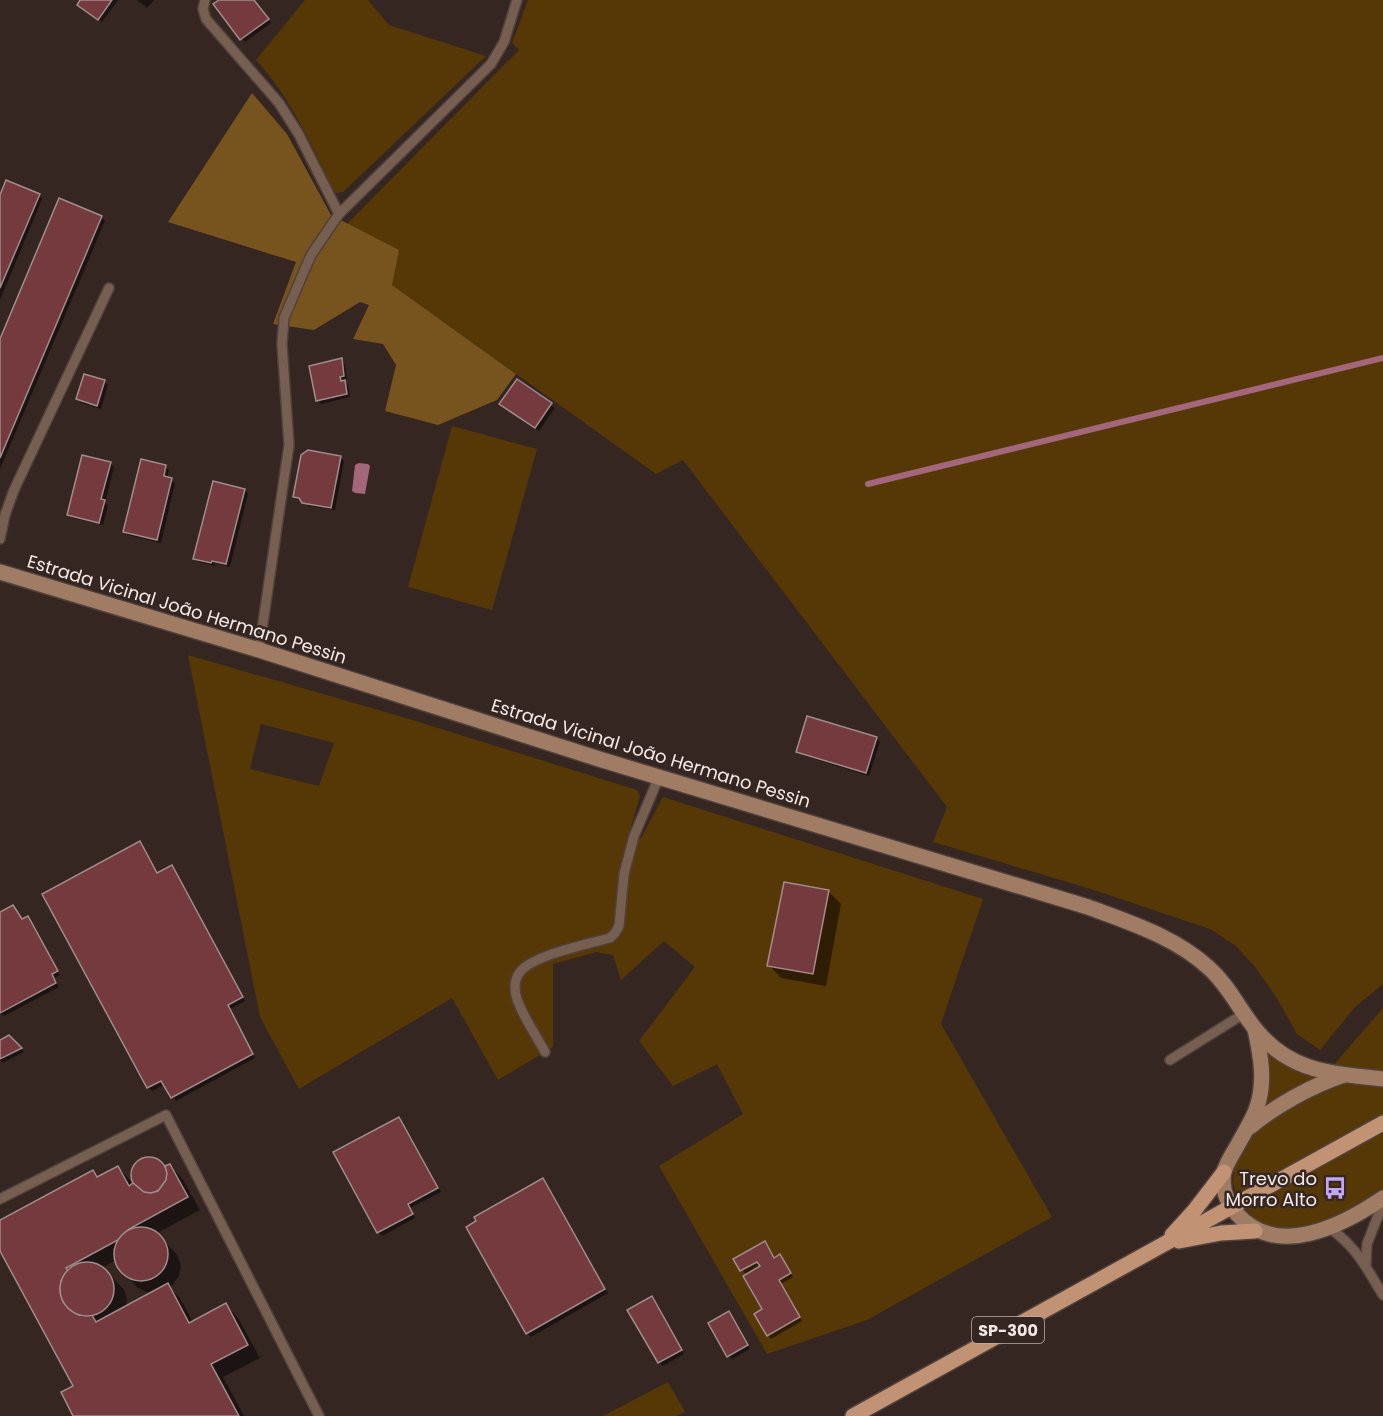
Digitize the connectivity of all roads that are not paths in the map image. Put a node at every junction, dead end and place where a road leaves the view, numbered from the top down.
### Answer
1 (205, 0) edge
2 (517, 0) edge
3 (339, 214) junction
4 (109, 288) dead end
5 (0, 539) edge
6 (0, 572) edge
7 (259, 650) junction
8 (659, 777) junction
9 (1245, 1013) junction
10 (1255, 1029) junction
11 (545, 1052) dead end
12 (1170, 1060) dead end
13 (1344, 1074) junction
14 (1383, 1079) edge
15 (1383, 1123) edge
16 (1245, 1131) junction
17 (1224, 1172) junction
18 (1383, 1198) edge
19 (0, 1199) edge
20 (1383, 1203) edge
21 (1231, 1208) junction
22 (1329, 1227) junction
23 (1255, 1231) junction
24 (1164, 1244) junction
25 (1366, 1267) junction
26 (1383, 1295) edge
27 (319, 1416) edge
28 (853, 1416) edge

1 - 3 lane
2 - 3 lane
3 - 7 lane
4 - 5 lane
6 - 7 main road, Estrada Vicinal João Hermano Pessin
7 - 8 main road, Estrada Vicinal João Hermano Pessin
8 - 9 main road, Estrada Vicinal João Hermano Pessin
8 - 11 lane
9 - 10 main road, Estrada Vicinal João Hermano Pessin
9 - 12 lane
10 - 13 main road, Estrada Vicinal João Hermano Pessin
10 - 16 main road, Estrada Vicinal João Hermano Pessin
13 - 14 main road, Estrada Vicinal João Hermano Pessin
13 - 16 main road
15 - 21 main road, SP-300
16 - 17 main road, Estrada Vicinal João Hermano Pessin
17 - 21 main road
17 - 24 main road
18 - 22 main road
19 - 27 lane
20 - 25 lane
21 - 23 main road
21 - 24 main road, SP-300
22 - 23 main road
22 - 25 lane
23 - 24 main road
24 - 28 main road, SP-300
25 - 26 lane

